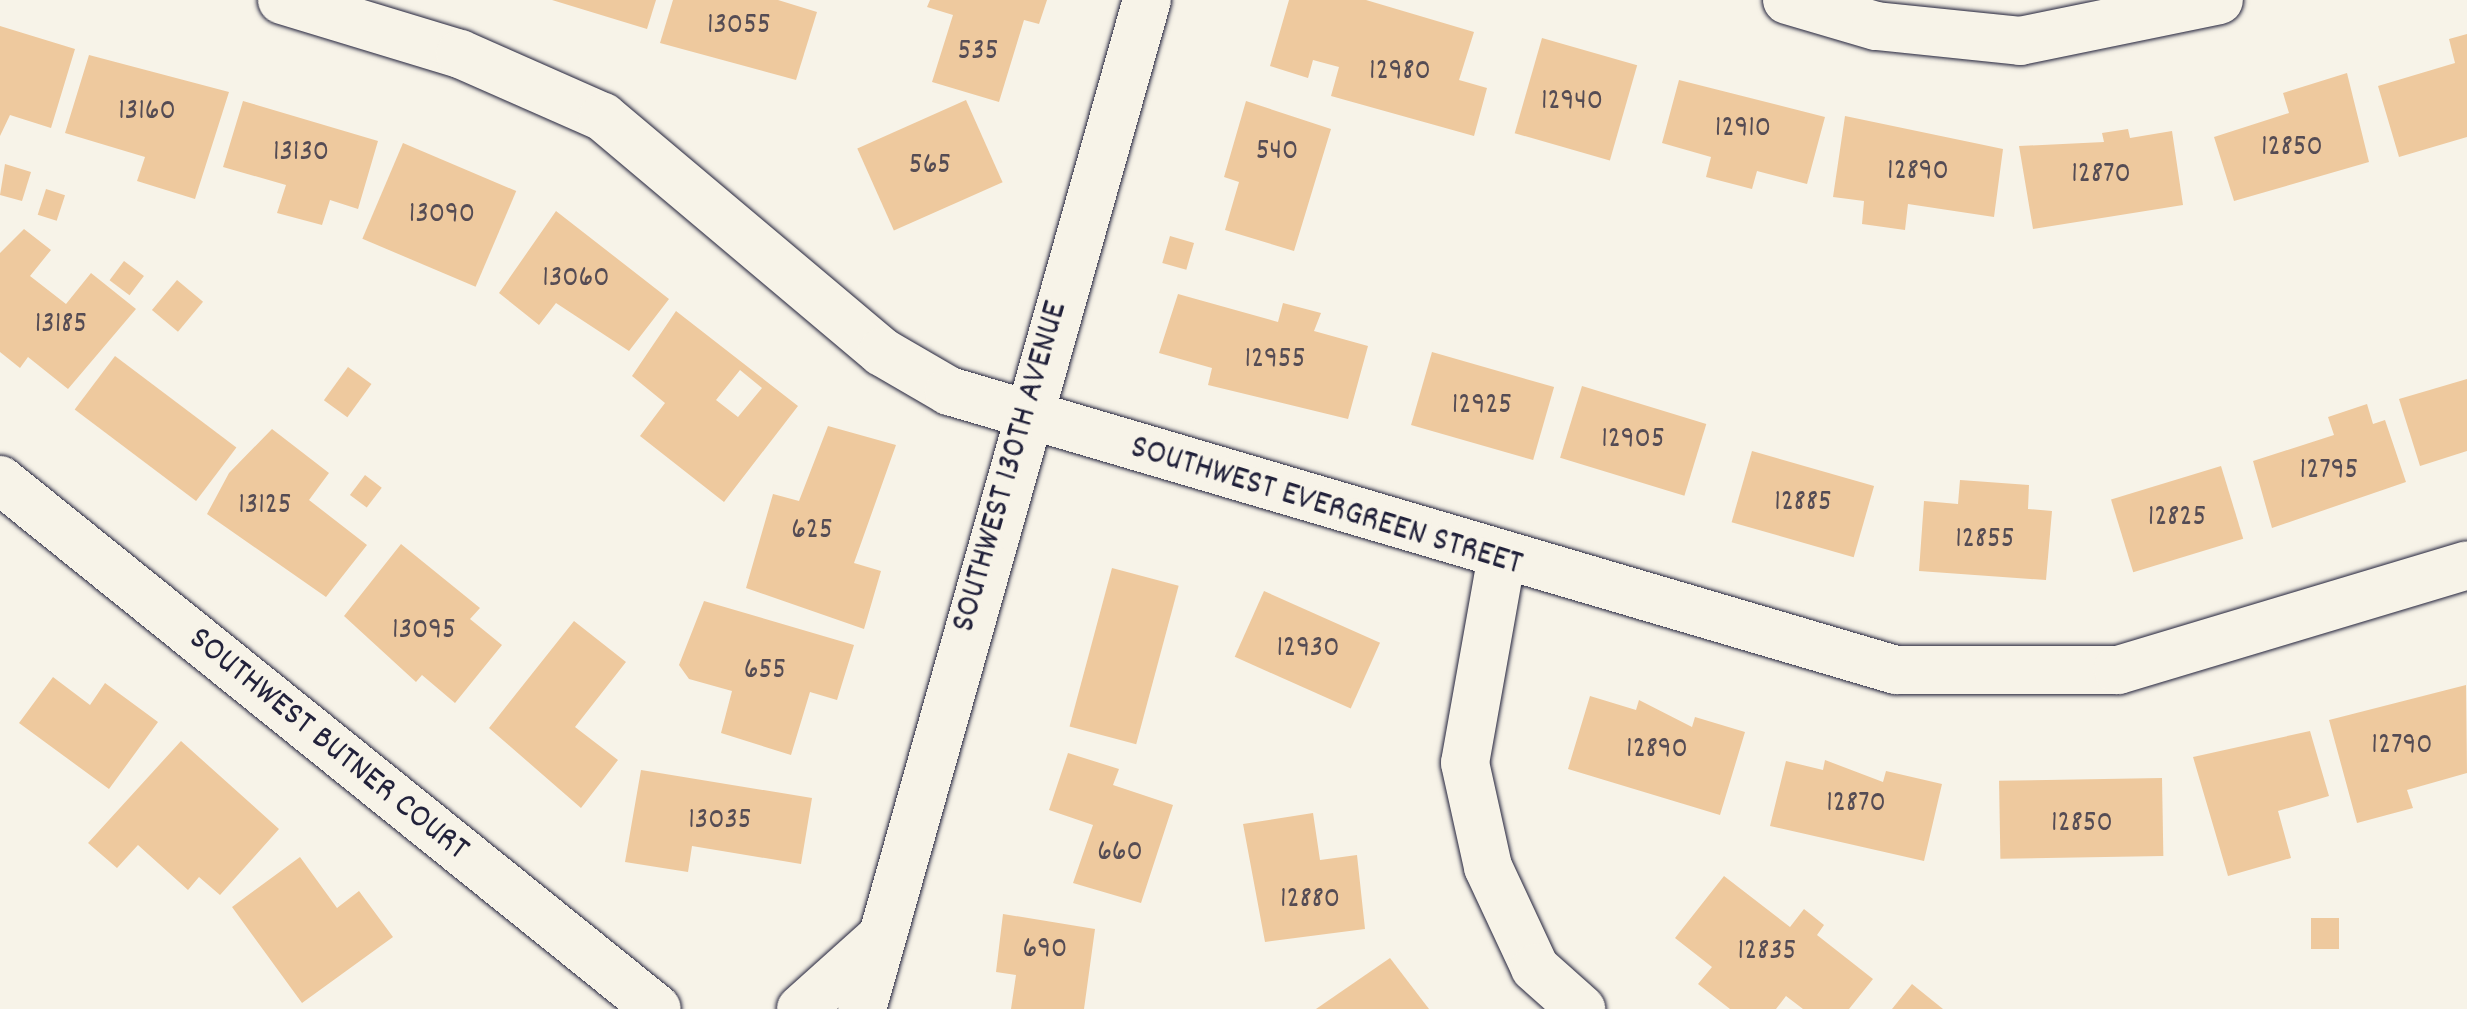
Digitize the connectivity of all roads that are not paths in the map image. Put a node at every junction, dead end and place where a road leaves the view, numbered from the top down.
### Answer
1 (282, 0) edge
2 (1148, 0) edge
3 (1787, 0) edge
4 (2219, 0) edge
5 (1023, 415) junction
6 (0, 480) edge
7 (1501, 561) junction
8 (2467, 565) edge
9 (881, 936) junction
10 (657, 1009) edge
11 (800, 1009) edge
12 (862, 1009) edge
13 (1581, 1009) edge

1 - 5 street, SOUTHWEST EVERGREEN STREET
2 - 5 street, SOUTHWEST 130TH AVENUE
3 - 4 street
5 - 7 street, SOUTHWEST EVERGREEN STREET
5 - 9 street, SOUTHWEST 130TH AVENUE
6 - 10 street, SOUTHWEST BUTNER COURT
7 - 8 street, SOUTHWEST EVERGREEN STREET
7 - 13 street
9 - 11 street
9 - 12 street, SOUTHWEST 130TH AVENUE

